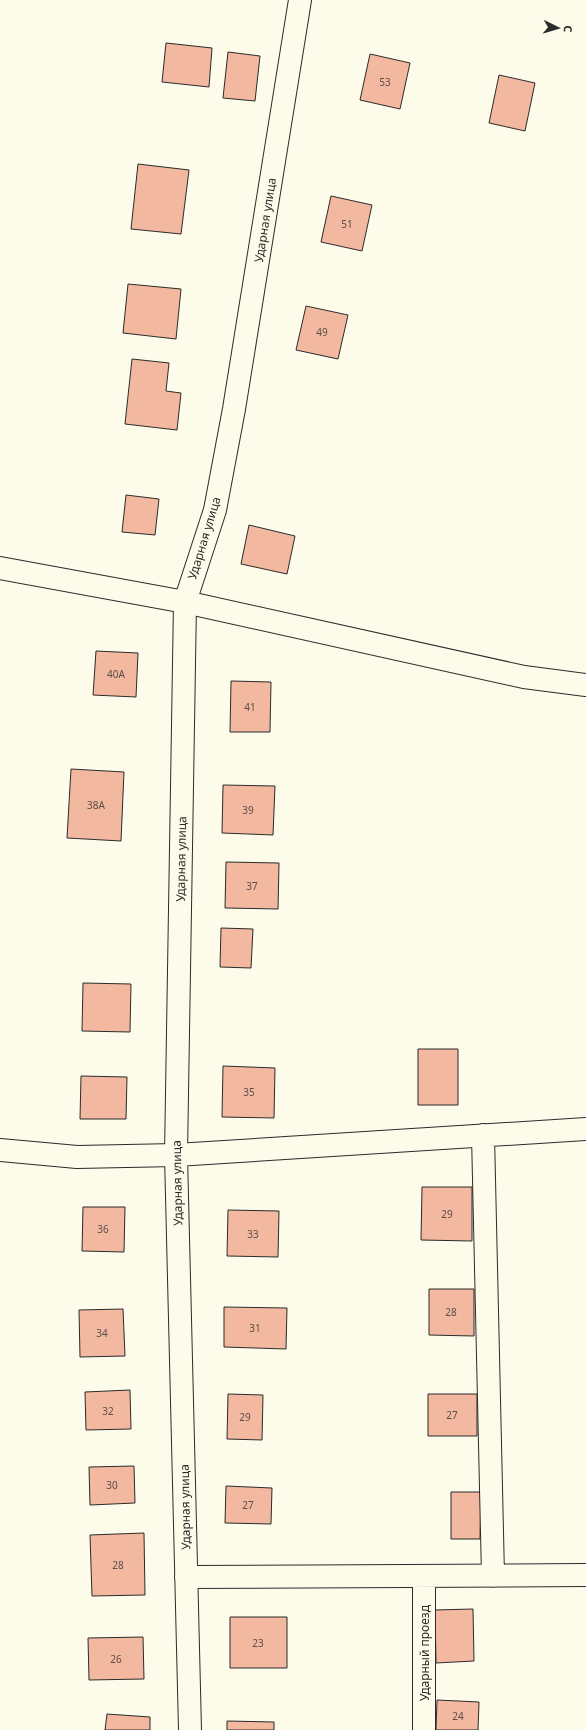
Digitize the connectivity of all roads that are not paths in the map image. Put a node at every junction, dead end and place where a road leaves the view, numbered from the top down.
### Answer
1 (300, 0) edge
2 (0, 568) edge
3 (185, 602) junction
4 (586, 685) edge
5 (586, 1129) edge
6 (483, 1135) junction
7 (0, 1150) edge
8 (176, 1155) junction
9 (586, 1575) edge
10 (424, 1576) junction
11 (493, 1576) junction
12 (186, 1577) junction
13 (190, 1730) edge
14 (424, 1730) edge

1 - 3 street, Ударная улица
2 - 3 street
3 - 4 street
3 - 8 street, Ударная улица
5 - 6 street
6 - 8 street
6 - 11 street
7 - 8 street
8 - 12 street, Ударная улица
9 - 11 street
10 - 11 street
10 - 12 street
10 - 14 street, Ударный проезд
12 - 13 street, Ударная улица

